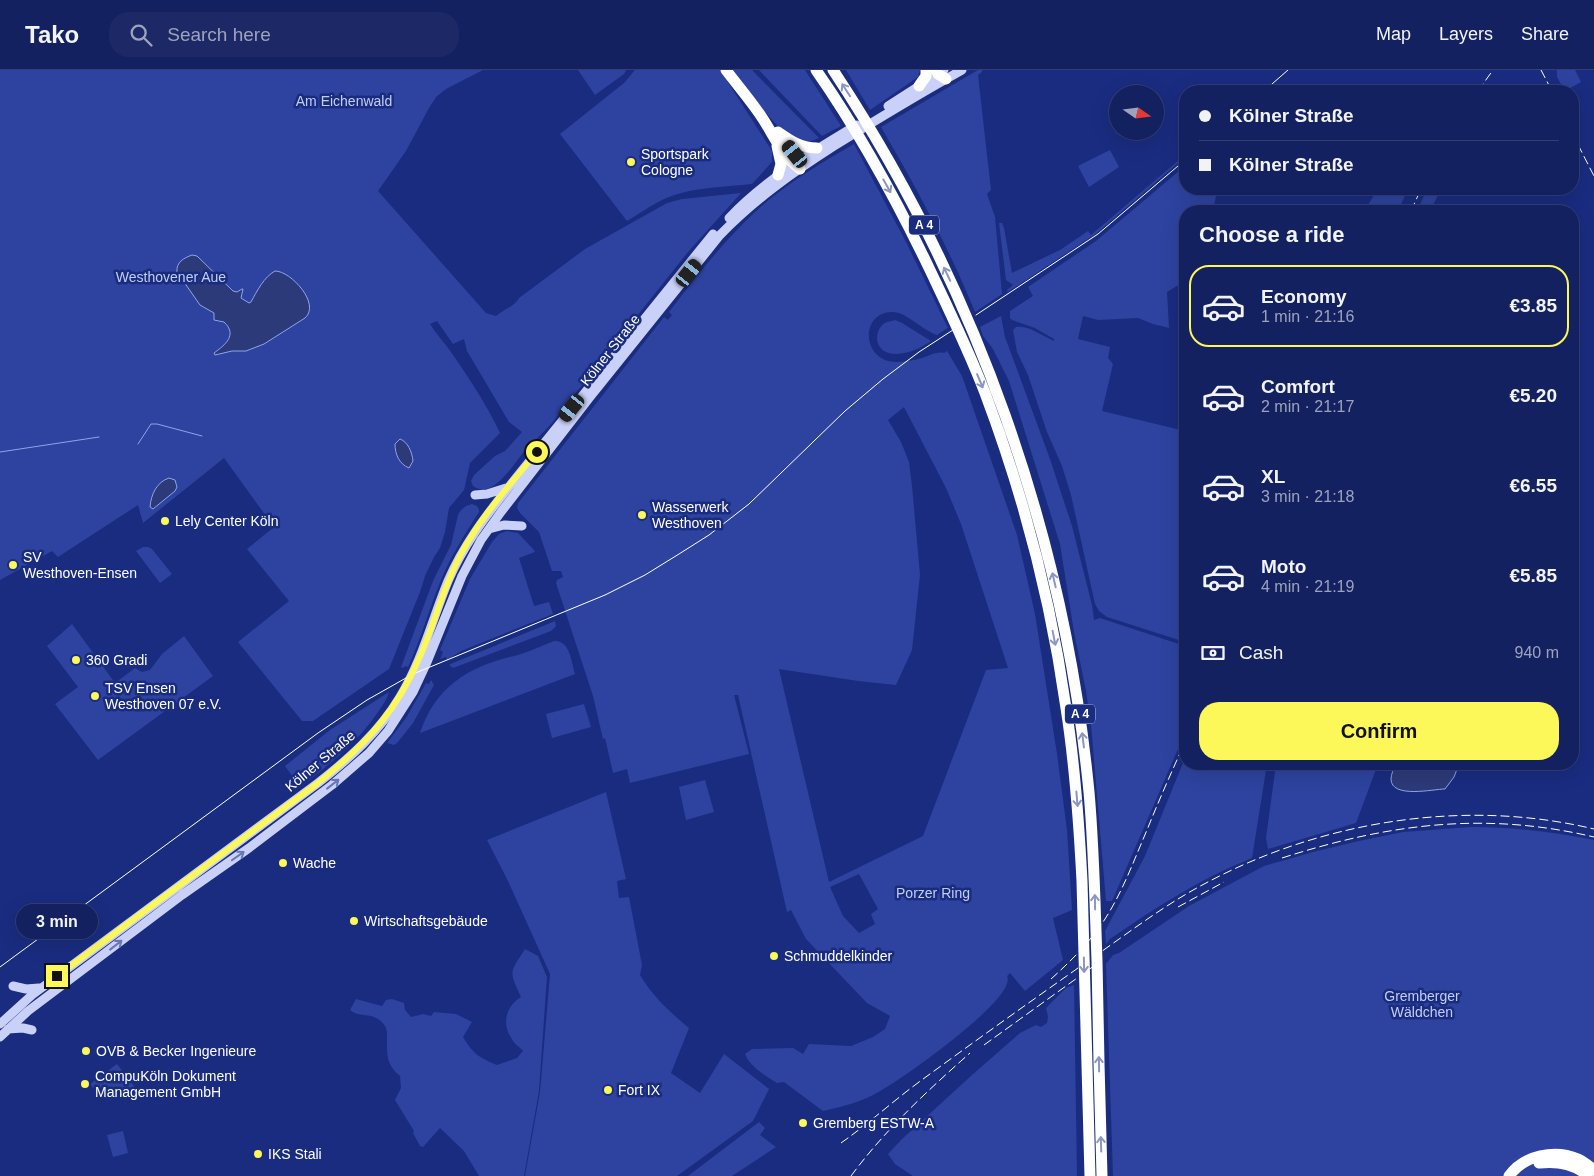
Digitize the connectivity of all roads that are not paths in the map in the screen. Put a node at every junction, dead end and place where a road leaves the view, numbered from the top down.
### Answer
1 (726, 70) edge
2 (816, 70) edge
3 (833, 70) edge
4 (926, 70) edge
5 (962, 70) edge
6 (942, 72) edge
7 (919, 86) junction
8 (776, 135) junction
9 (817, 148) junction
10 (797, 165) junction
11 (778, 175) junction
12 (508, 488) junction
13 (475, 495) dead end
14 (522, 526) dead end
15 (488, 529) junction
16 (135, 924) junction
17 (14, 986) dead end
18 (42, 988) junction
19 (4, 1026) edge
20 (32, 1030) dead end
21 (0, 1037) edge
22 (1594, 1169) edge
23 (1090, 1176) edge
24 (1102, 1176) edge
25 (1509, 1176) edge
26 (1519, 1176) edge
27 (1589, 1176) edge

1 - 8 highway
2 -> 23 highway, A 4
24 -> 3 highway, A 4
4 - 7 highway
5 - 6 main road
6 - 7 main road, Kölner Straße
6 - 10 main road, Kölner Straße
7 - 9 main road, Kölner Straße
8 - 9 highway
8 - 10 highway
8 - 11 highway
9 - 10 main road, Kölner Straße
10 - 11 main road, Kölner Straße
10 - 15 main road, Kölner Straße
11 - 12 main road, Kölner Straße
12 - 13 main road
12 - 16 main road, Kölner Straße
14 - 15 main road
16 -> 15 main road, Kölner Straße
16 - 18 main road, Kölner Straße
19 -> 16 main road, Kölner Straße
17 - 18 main road
18 - 19 main road, Kölner Straße
19 - 20 main road
19 - 21 main road, Kölner Straße
22 - 25 highway
22 - 27 highway
26 - 27 highway

